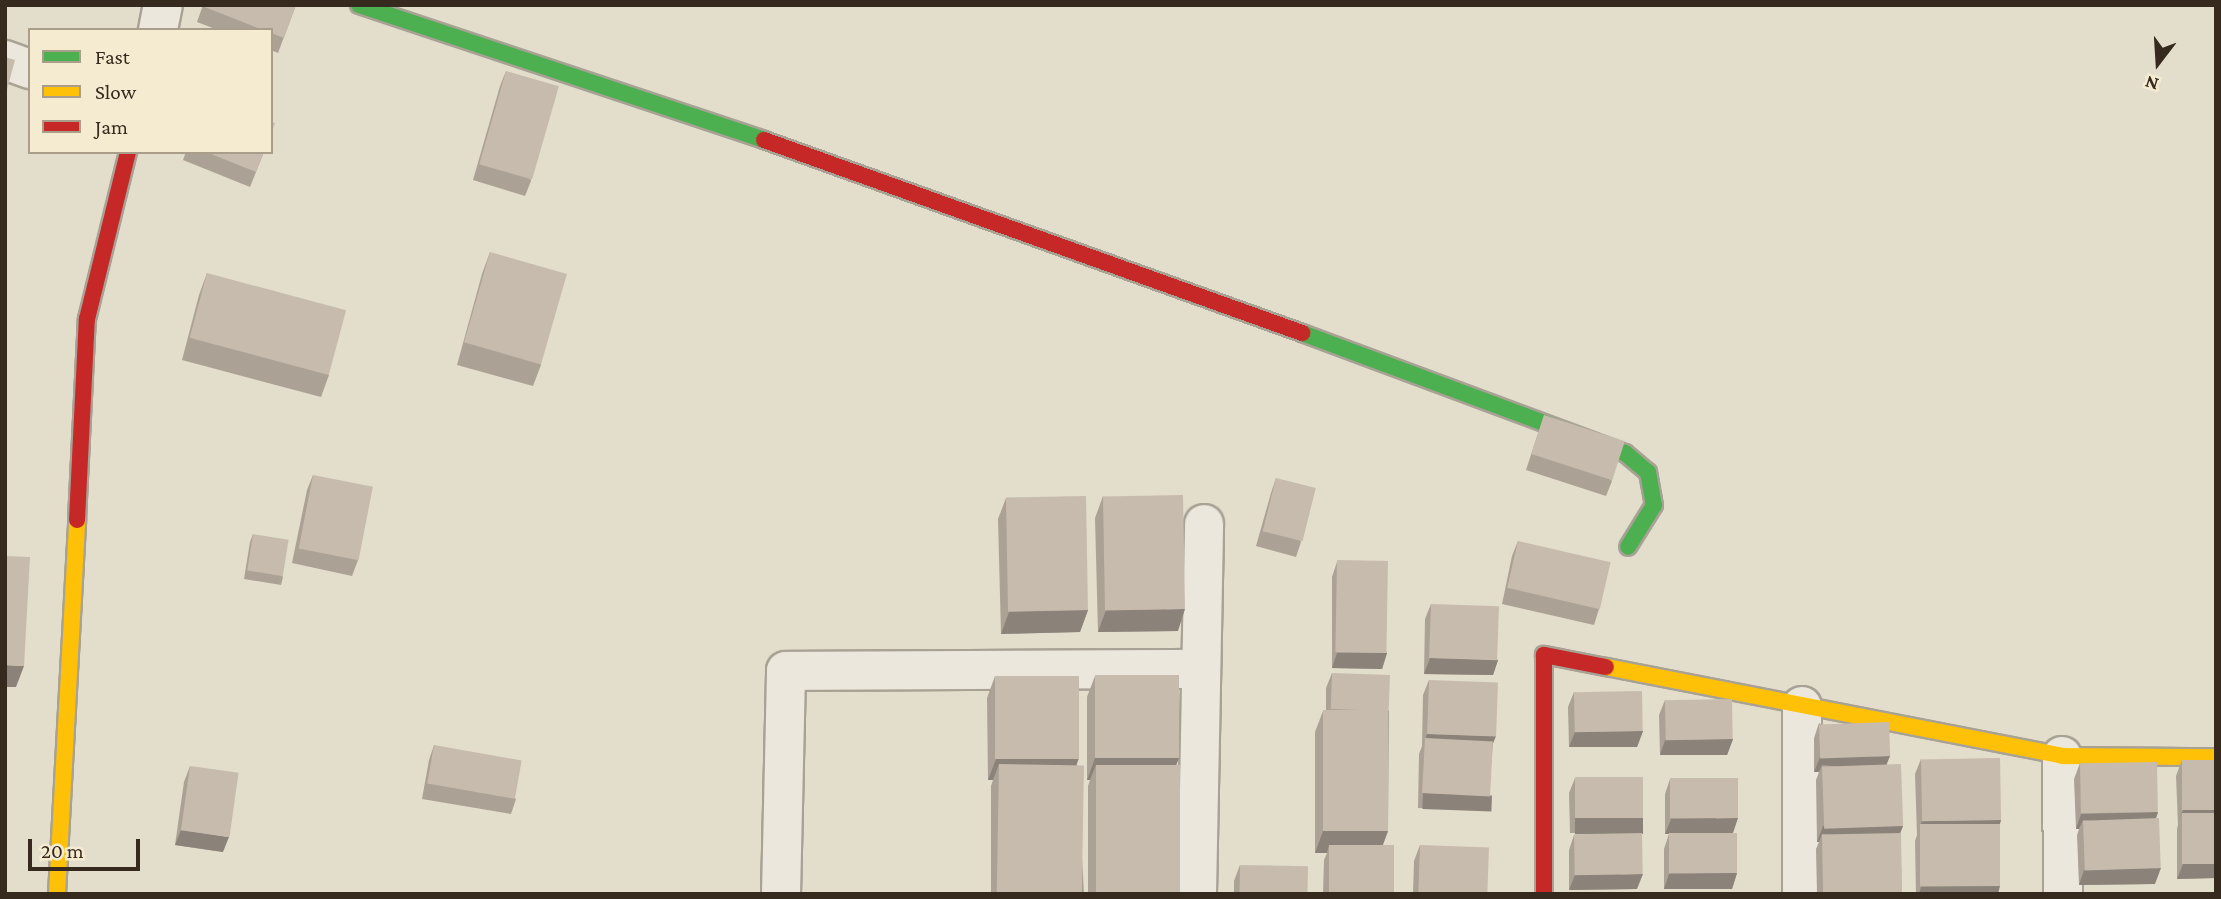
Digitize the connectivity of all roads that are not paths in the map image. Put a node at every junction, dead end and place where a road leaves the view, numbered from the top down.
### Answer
1 (163, 5) edge
2 (359, 5) edge
3 (158, 28) edge
4 (5, 60) edge
5 (28, 68) edge
6 (128, 154) edge
7 (1204, 524) dead end
8 (1628, 547) dead end
9 (1201, 669) junction
10 (1802, 706) junction
11 (2062, 756) junction
12 (2216, 757) edge
13 (57, 894) edge
14 (781, 894) edge
15 (1197, 894) edge
16 (1544, 894) edge
17 (1802, 894) edge
18 (2063, 894) edge

1 - 3 street
2 - 8 street
4 - 5 street
6 - 13 street
7 - 9 street
9 - 14 street
9 - 15 street
10 - 11 street
10 - 16 street
10 - 17 street
11 - 12 street
11 - 18 street

